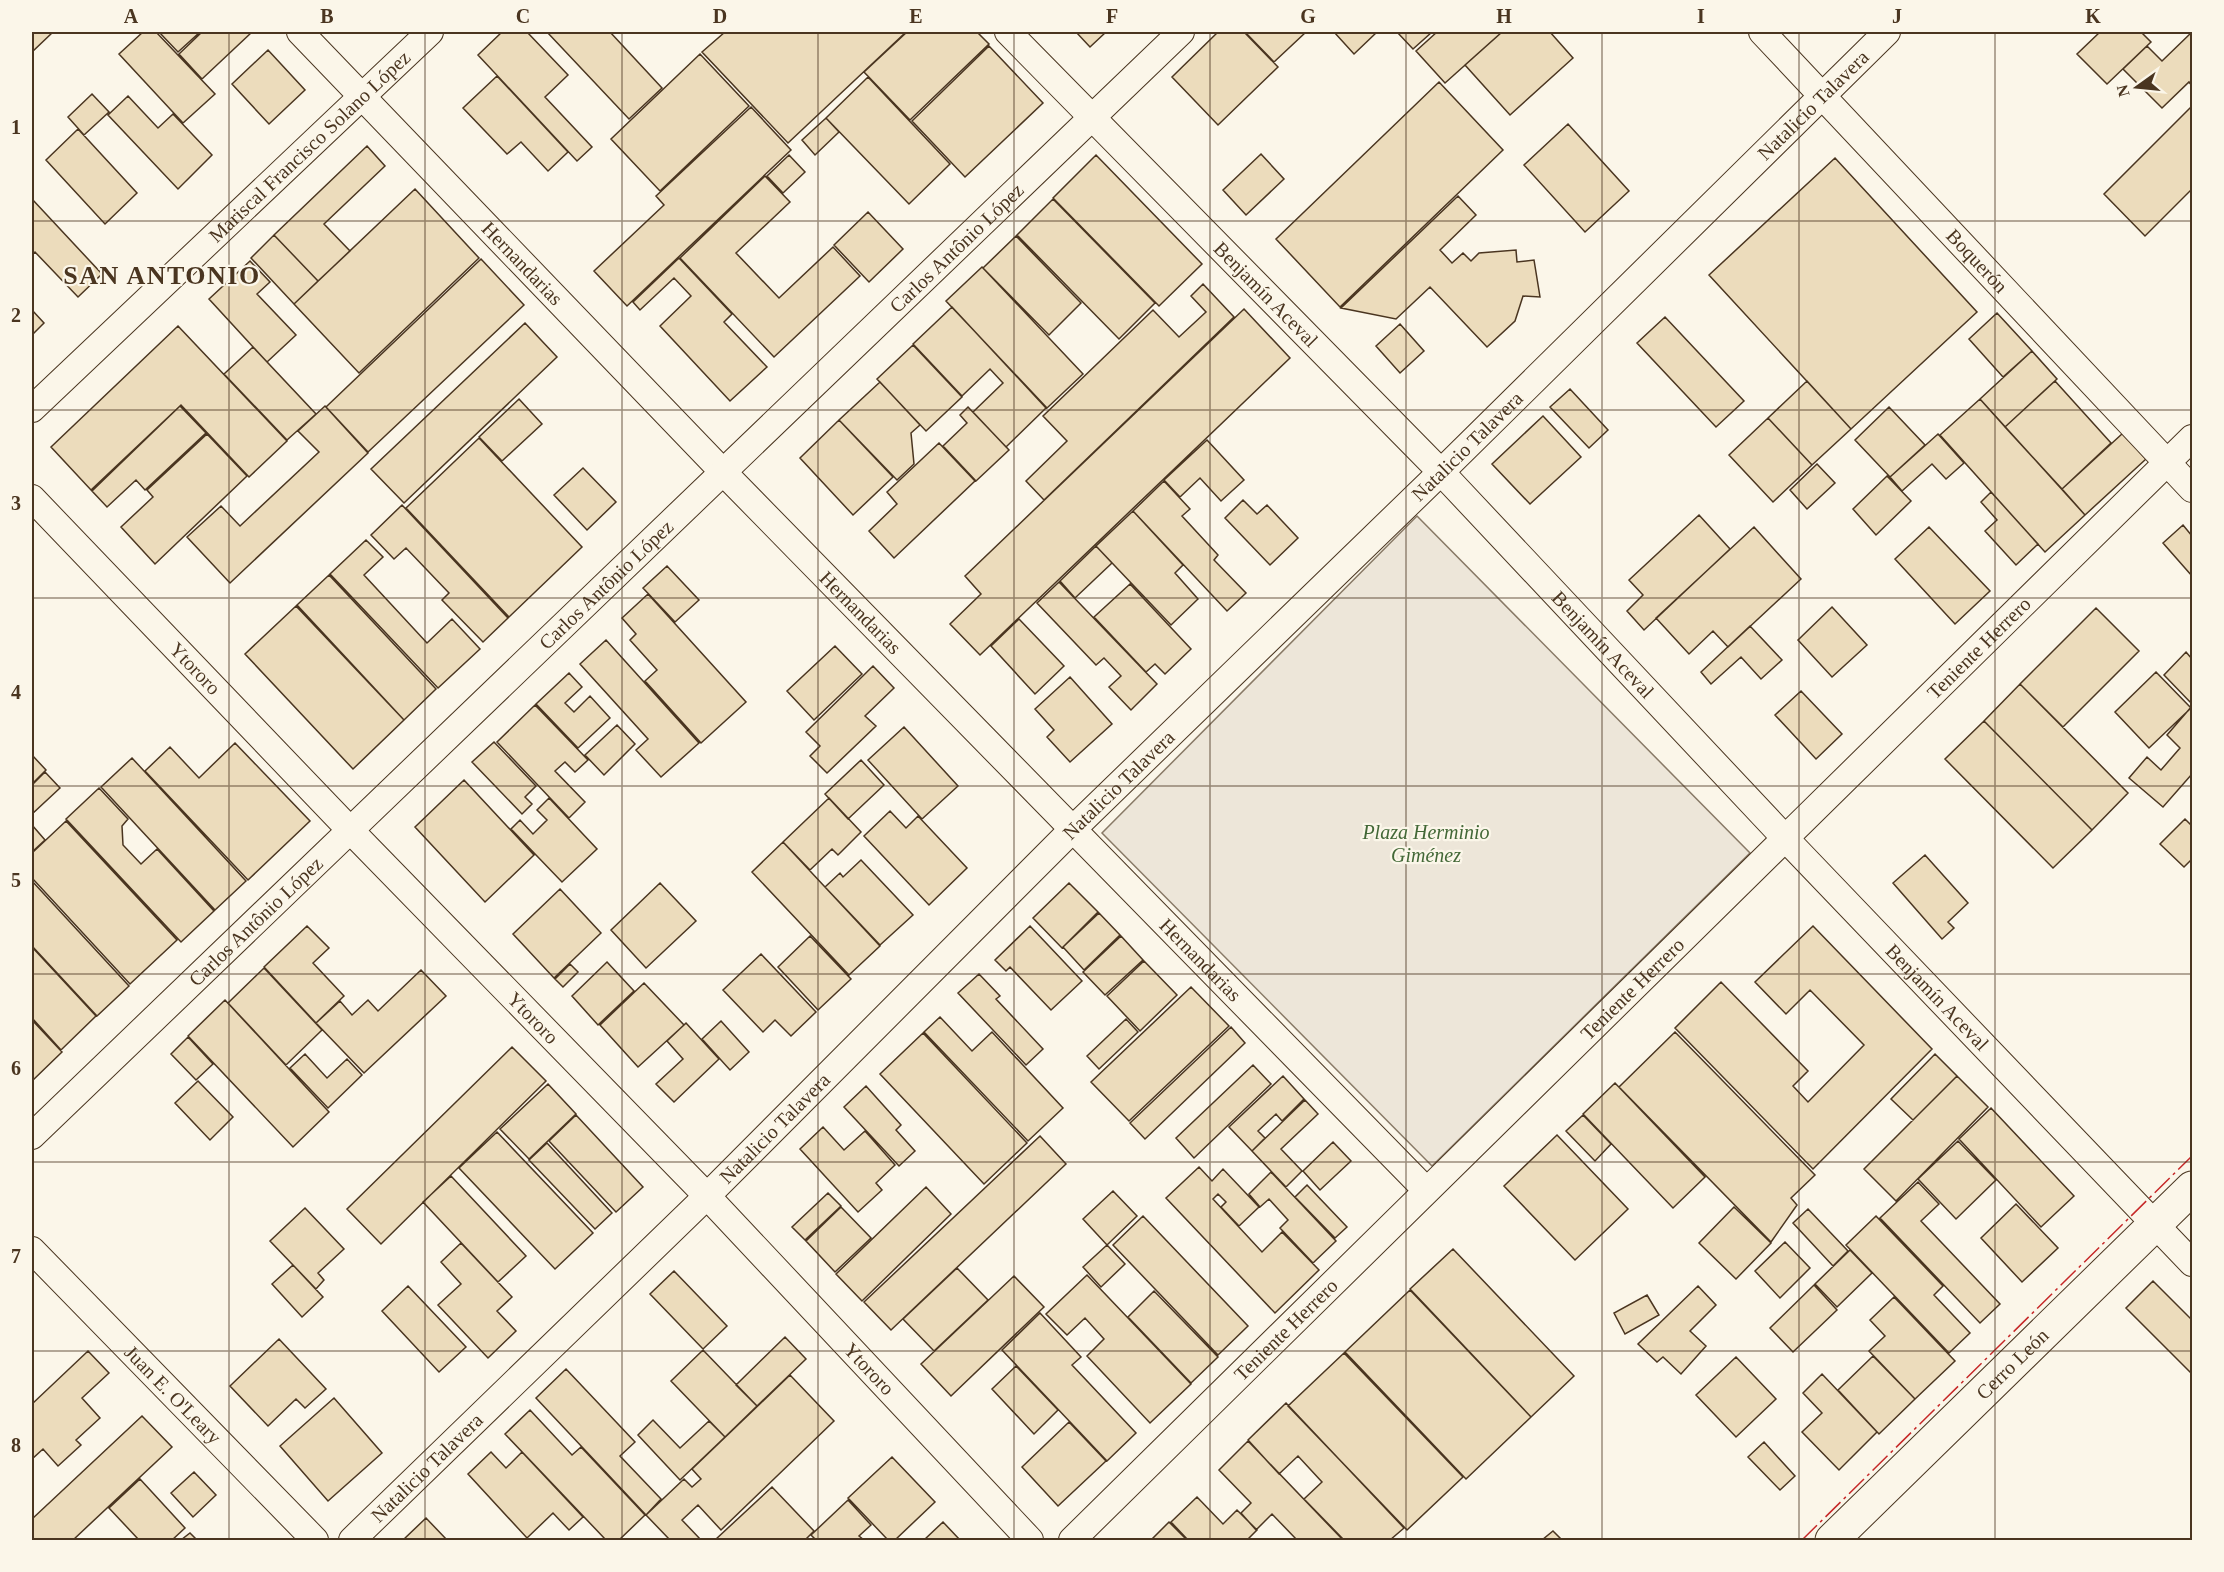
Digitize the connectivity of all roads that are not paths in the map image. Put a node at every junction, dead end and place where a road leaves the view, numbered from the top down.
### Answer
1 (300, 32) edge
2 (430, 32) edge
3 (1008, 32) edge
4 (1181, 32) edge
5 (1762, 32) edge
6 (1887, 32) edge
7 (1824, 95) junction
8 (362, 97) junction
9 (1091, 119) junction
10 (32, 409) edge
11 (2193, 438) edge
12 (2168, 462) junction
13 (1441, 472) junction
14 (724, 473) junction
15 (2193, 489) edge
16 (32, 498) edge
17 (1074, 828) junction
18 (351, 831) junction
19 (1784, 837) junction
20 (32, 1136) edge
21 (2193, 1188) edge
22 (1426, 1190) junction
23 (707, 1196) junction
24 (2155, 1225) junction
25 (32, 1250) edge
26 (2193, 1263) edge
27 (315, 1540) edge
28 (352, 1540) edge
29 (1030, 1540) edge
30 (1072, 1540) edge
31 (1832, 1540) edge

1 - 8 street, Hernandarias
2 - 8 street, Mariscal Francisco Solano López
3 - 9 street, Benjamín Aceval
4 - 9 street, Carlos Antônio López
5 - 7 street, Boquerón
6 - 7 street, Natalicio Talavera
7 - 12 street, Boquerón
7 - 13 street, Natalicio Talavera
8 - 10 street, Mariscal Francisco Solano López
8 - 14 street, Hernandarias
9 - 13 street, Benjamín Aceval
9 - 14 street, Carlos Antônio López
11 - 12 street, Teniente Herrero
12 - 15 street, Boquerón
12 - 19 street, Teniente Herrero
13 - 17 street, Natalicio Talavera
13 - 19 street, Benjamín Aceval
14 - 17 street, Hernandarias
14 - 18 street, Carlos Antônio López
16 - 18 street, Ytororo
17 - 22 street, Hernandarias
17 - 23 street, Natalicio Talavera
18 - 20 street, Carlos Antônio López
18 - 23 street, Ytororo
19 - 22 street, Teniente Herrero
19 - 24 street, Benjamín Aceval
21 - 24 street, Cerro León
22 - 30 street, Teniente Herrero
23 - 28 street, Natalicio Talavera
23 - 29 street, Ytororo
24 - 26 street, Benjamín Aceval
24 - 31 street, Cerro León
25 - 27 street, Juan E. O'Leary

